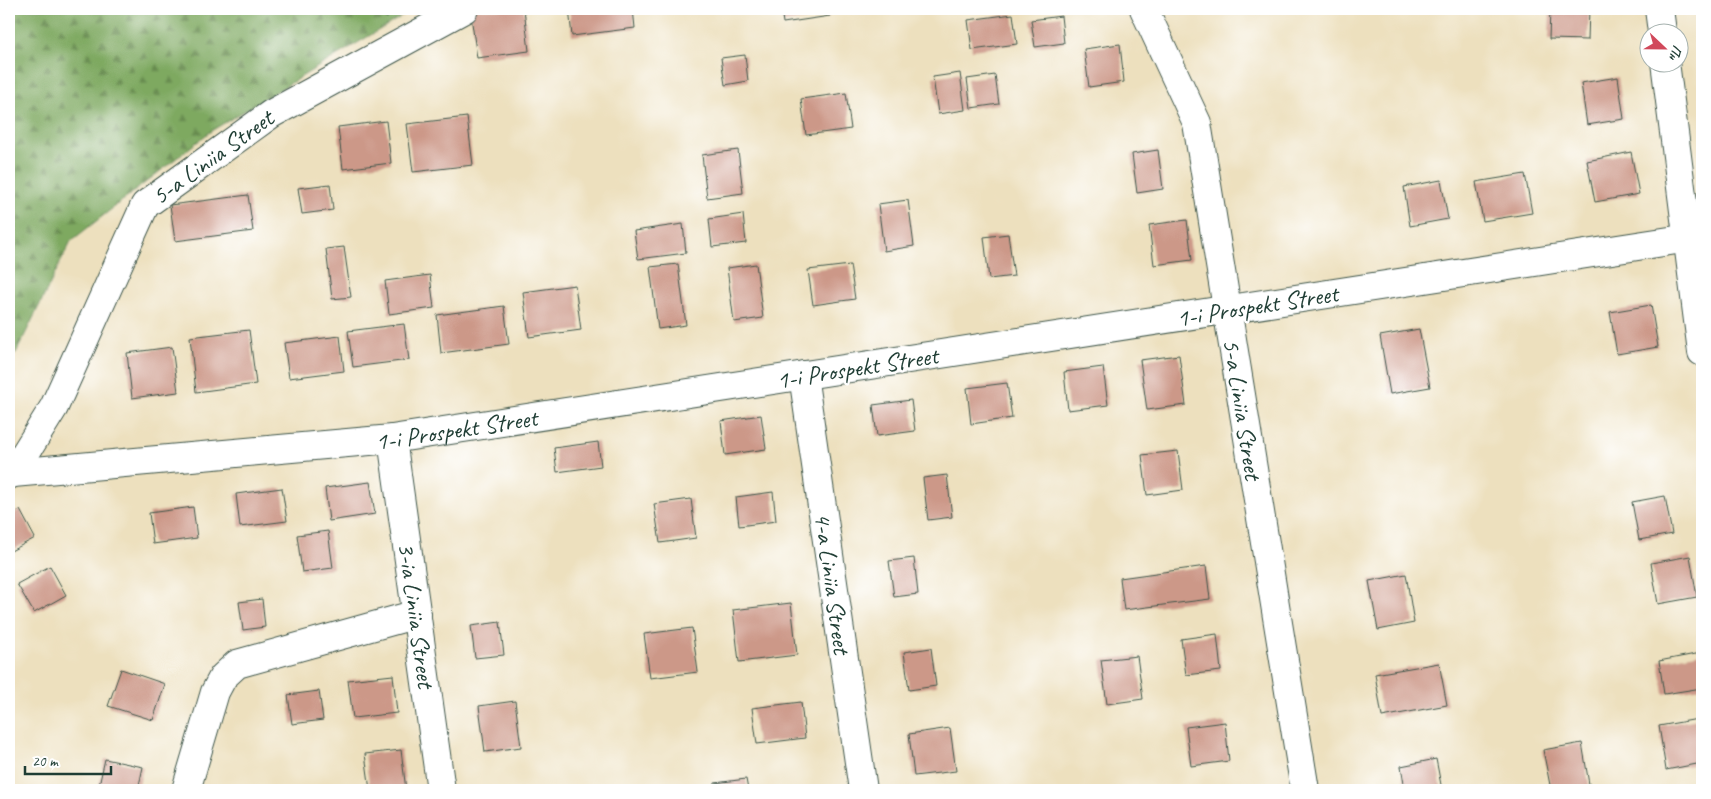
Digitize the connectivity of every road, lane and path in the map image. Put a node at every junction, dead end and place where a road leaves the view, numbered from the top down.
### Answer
1 (464, 9) edge
2 (1144, 9) edge
3 (1659, 9) edge
4 (1661, 22) edge
5 (1668, 72) edge
6 (1695, 237) edge
7 (1227, 310) junction
8 (1702, 352) edge
9 (803, 375) junction
10 (392, 439) junction
11 (11, 474) edge
12 (417, 614) junction
13 (186, 790) edge
14 (441, 790) edge
15 (863, 790) edge
16 (1305, 790) edge

1 - 11 street, 5-a Liniia Street
2 - 7 street, 5-a Liniia Street
3 - 4 street
5 - 6 street
6 - 7 street, 1-i Prospekt Street
6 - 8 street
7 - 9 street, 1-i Prospekt Street
7 - 16 street, 5-a Liniia Street
9 - 10 street, 1-i Prospekt Street
9 - 15 street, 4-a Liniia Street
10 - 11 street, 1-i Prospekt Street
10 - 12 street, 3-ia Liniia Street
12 - 13 street
12 - 14 street, 3-ia Liniia Street

